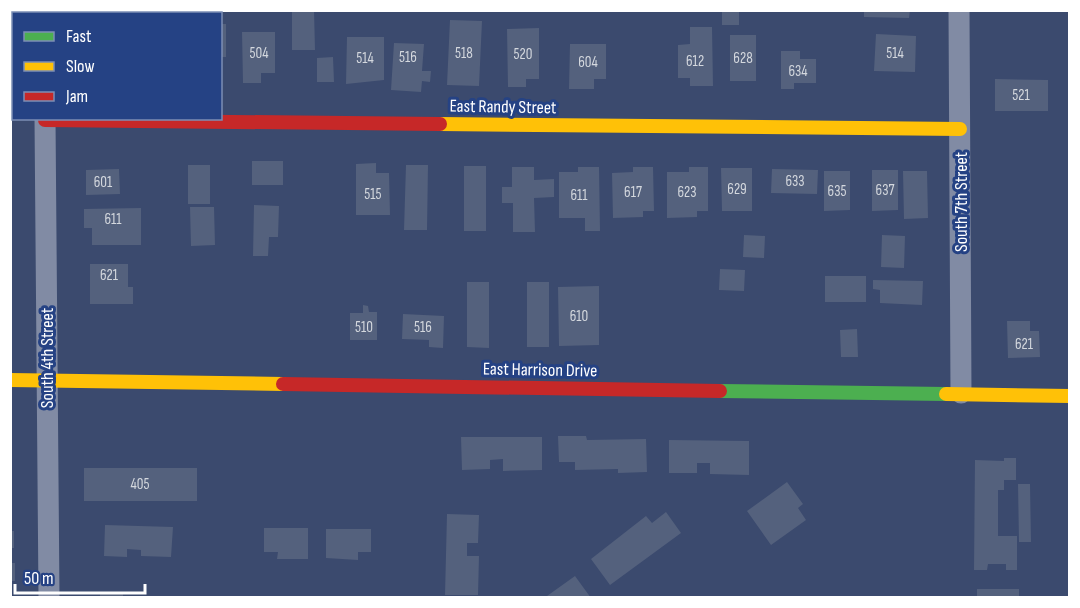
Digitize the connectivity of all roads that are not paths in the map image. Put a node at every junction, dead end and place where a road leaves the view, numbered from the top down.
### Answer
1 (959, 10) edge
2 (45, 120) edge
3 (136, 120) edge
4 (960, 129) junction
5 (10, 380) edge
6 (47, 381) junction
7 (961, 393) junction
8 (1070, 396) edge
9 (49, 597) edge

1 - 4 street, South 7th Street
2 - 6 street, South 4th Street
3 - 4 street, East Randy Street
4 - 7 street, South 7th Street
5 - 6 street, East Harrison Drive
6 - 7 street, East Harrison Drive
6 - 9 street, South 4th Street
7 - 8 street, East Harrison Drive

